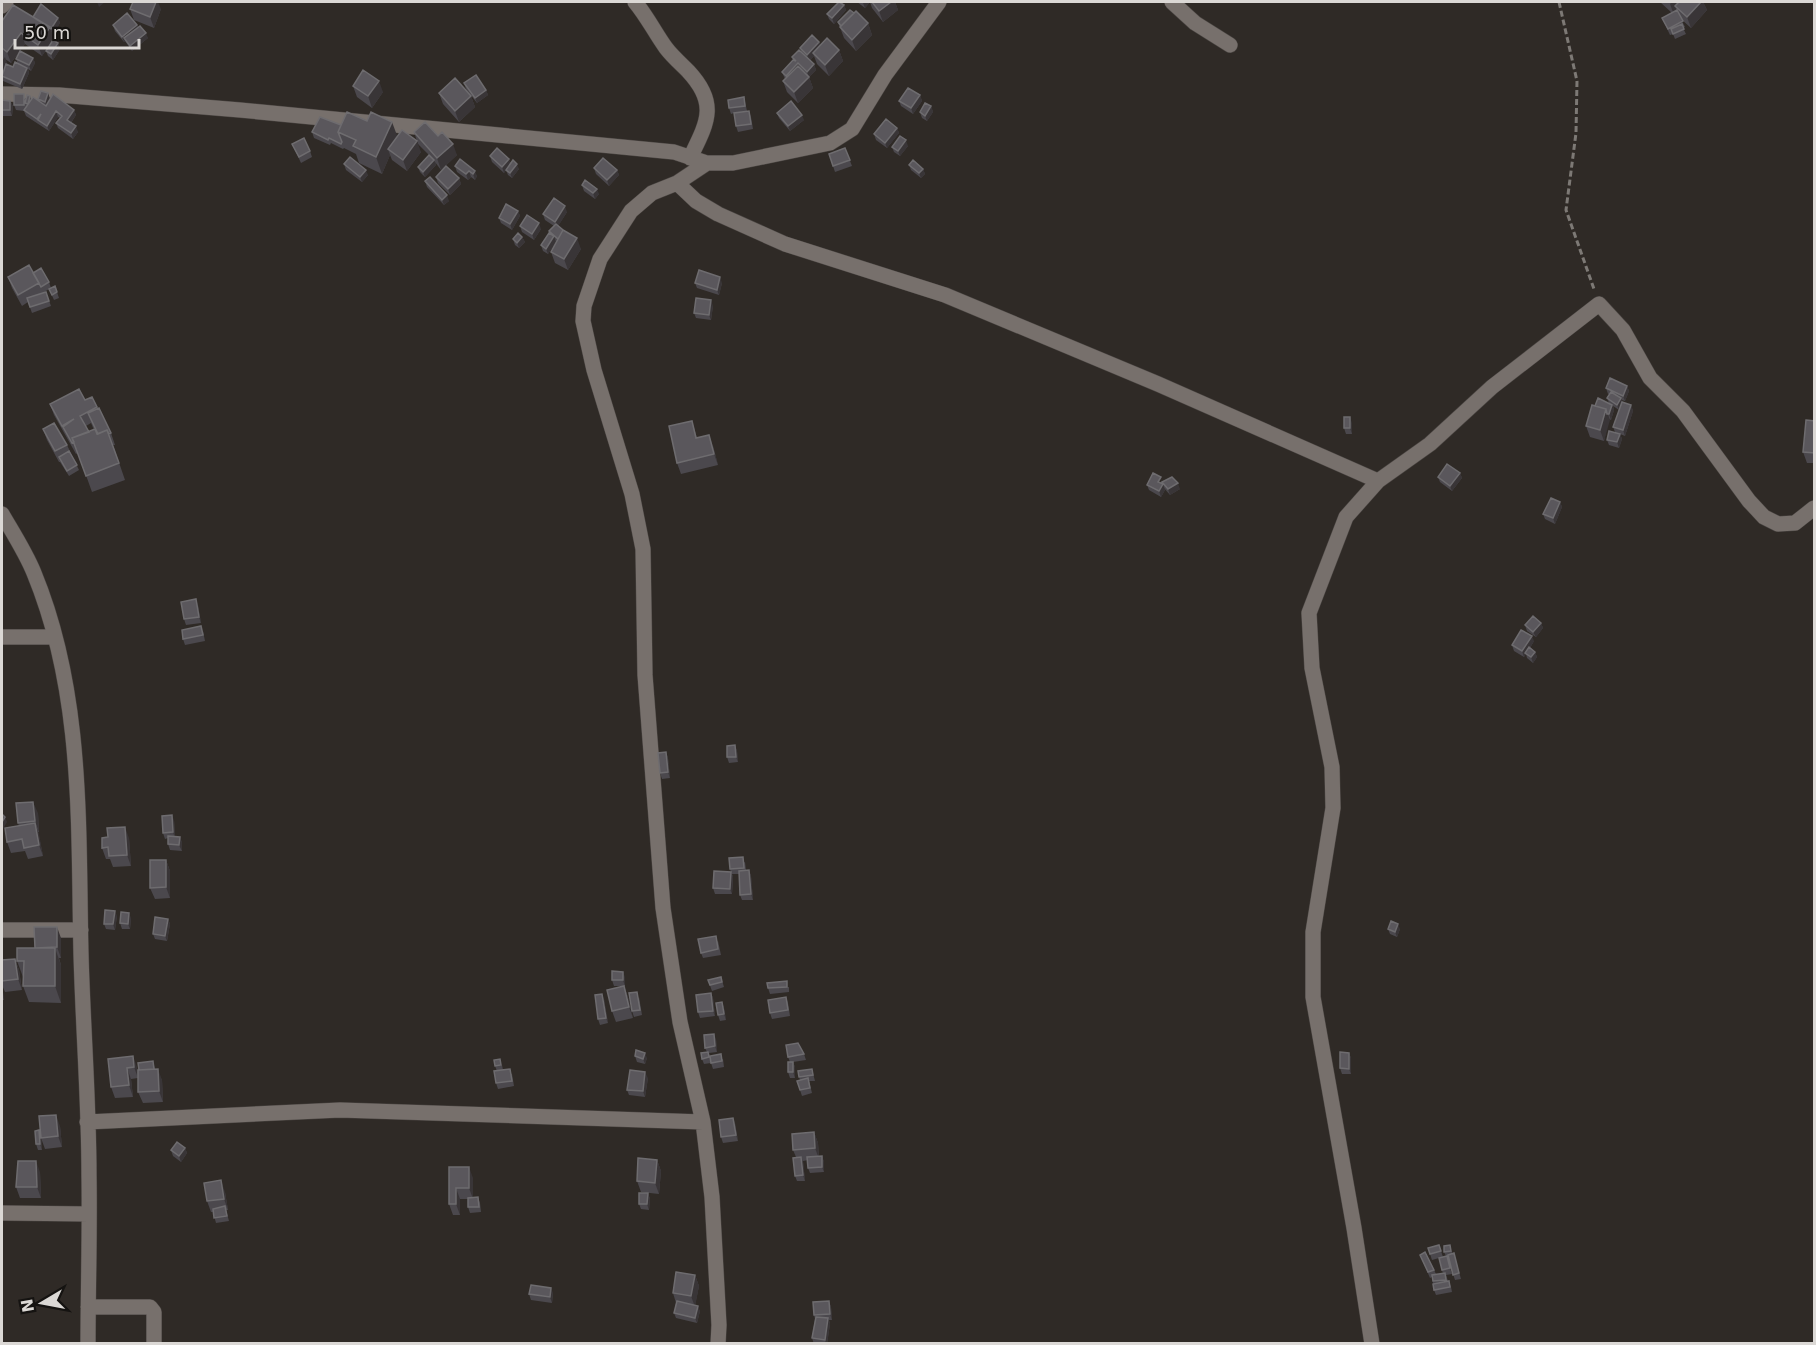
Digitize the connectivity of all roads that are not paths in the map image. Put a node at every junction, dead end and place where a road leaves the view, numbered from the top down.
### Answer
1 (6, 2) edge
2 (635, 2) edge
3 (939, 2) edge
4 (1172, 2) edge
5 (2, 6) edge
6 (1230, 45) dead end
7 (2, 94) edge
8 (690, 159) junction
9 (707, 163) junction
10 (677, 183) junction
11 (1378, 482) junction
12 (1815, 508) edge
13 (2, 514) edge
14 (2, 637) edge
15 (55, 637) junction
16 (2, 930) edge
17 (81, 930) junction
18 (87, 1122) junction
19 (703, 1122) junction
20 (2, 1214) edge
21 (89, 1214) junction
22 (88, 1307) junction
23 (88, 1344) edge
24 (154, 1344) edge
25 (717, 1344) edge
26 (1372, 1344) edge

1 - 5 street
2 - 8 street
3 - 9 street
4 - 6 street
7 - 8 street
8 - 9 street
9 - 10 street
10 - 11 street
10 - 19 street
11 - 12 street
11 - 26 street
13 - 15 street
14 - 15 street
15 - 17 street
16 - 17 street
17 - 18 street
18 - 19 street
18 - 21 street
19 - 25 street
20 - 21 street
21 - 22 street
22 - 23 street
22 - 24 street

